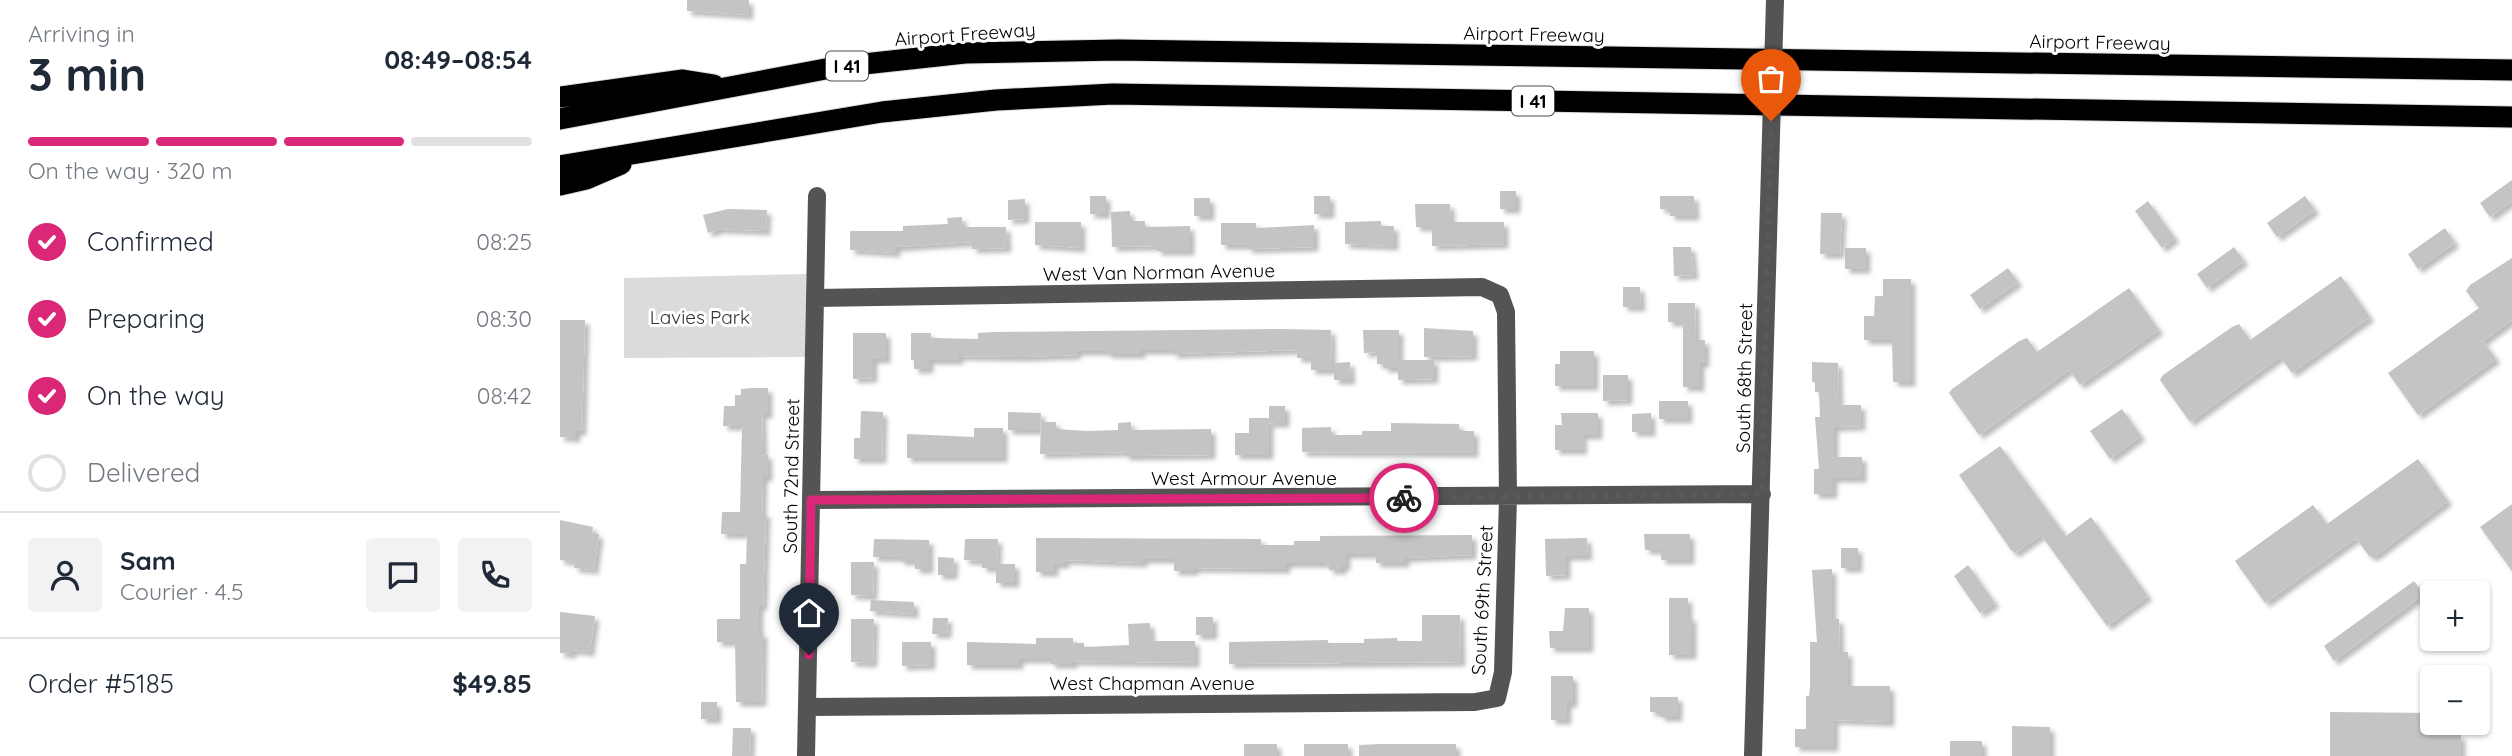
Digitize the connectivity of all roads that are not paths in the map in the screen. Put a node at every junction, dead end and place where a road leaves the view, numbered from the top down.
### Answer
1 (1775, 0) edge
2 (2512, 70) edge
3 (730, 88) junction
4 (560, 97) edge
5 (2512, 117) edge
6 (560, 120) edge
7 (662, 148) junction
8 (560, 166) edge
9 (560, 185) edge
10 (817, 196) dead end
11 (1500, 295) joint
12 (816, 299) junction
13 (1762, 494) junction
14 (1507, 498) junction
15 (811, 500) junction
16 (1497, 698) joint
17 (808, 707) junction
18 (806, 756) edge
19 (1753, 756) edge

1 - 13 street, South 68th Street, bridge
2 - 3 highway, Airport Freeway / I 41
3 - 4 highway
3 - 6 highway, Airport Freeway / I 41
5 - 7 highway, I 41
7 - 8 highway, I 41
7 - 9 highway
10 - 12 street, South 72nd Street
11 - 12 street, West Van Norman Avenue
11 - 14 street, South 69th Street
12 - 15 street, South 72nd Street
13 - 14 street, West Armour Avenue
13 - 19 street, South 68th Street
14 - 15 street, West Armour Avenue
14 - 16 street, South 69th Street
15 - 17 street, South 72nd Street
16 - 17 street, West Chapman Avenue
17 - 18 street, South 72nd Street

